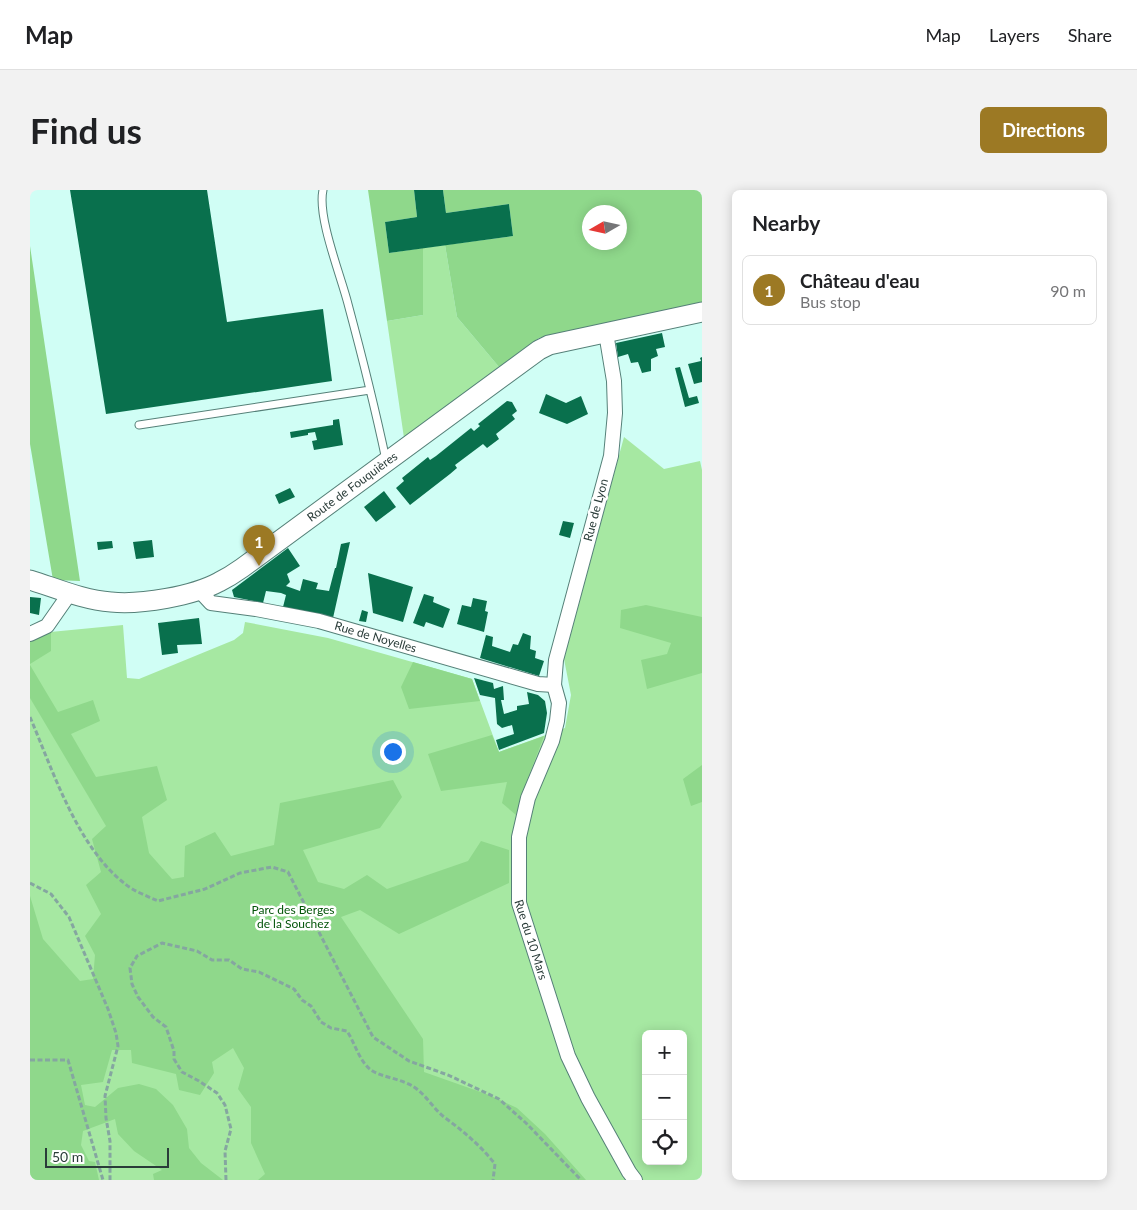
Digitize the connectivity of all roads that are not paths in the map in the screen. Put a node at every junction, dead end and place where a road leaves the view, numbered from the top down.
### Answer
1 (323, 190) edge
2 (702, 312) edge
3 (606, 333) junction
4 (370, 390) junction
5 (139, 424) dead end
6 (387, 462) junction
7 (30, 580) edge
8 (199, 590) junction
9 (70, 593) junction
10 (30, 634) edge
11 (554, 685) junction
12 (636, 1180) edge

1 - 4 lane
2 - 3 street, Route de Fouquières
3 - 6 street, Route de Fouquières
3 - 11 street, Rue de Lyon
4 - 5 lane
4 - 6 lane
6 - 8 street, Route de Fouquières
7 - 9 street, Route de Fouquières
8 - 9 street, Route de Fouquières
8 - 11 street, Rue de Noyelles
9 - 10 street
11 - 12 street, Rue du 10 Mars

